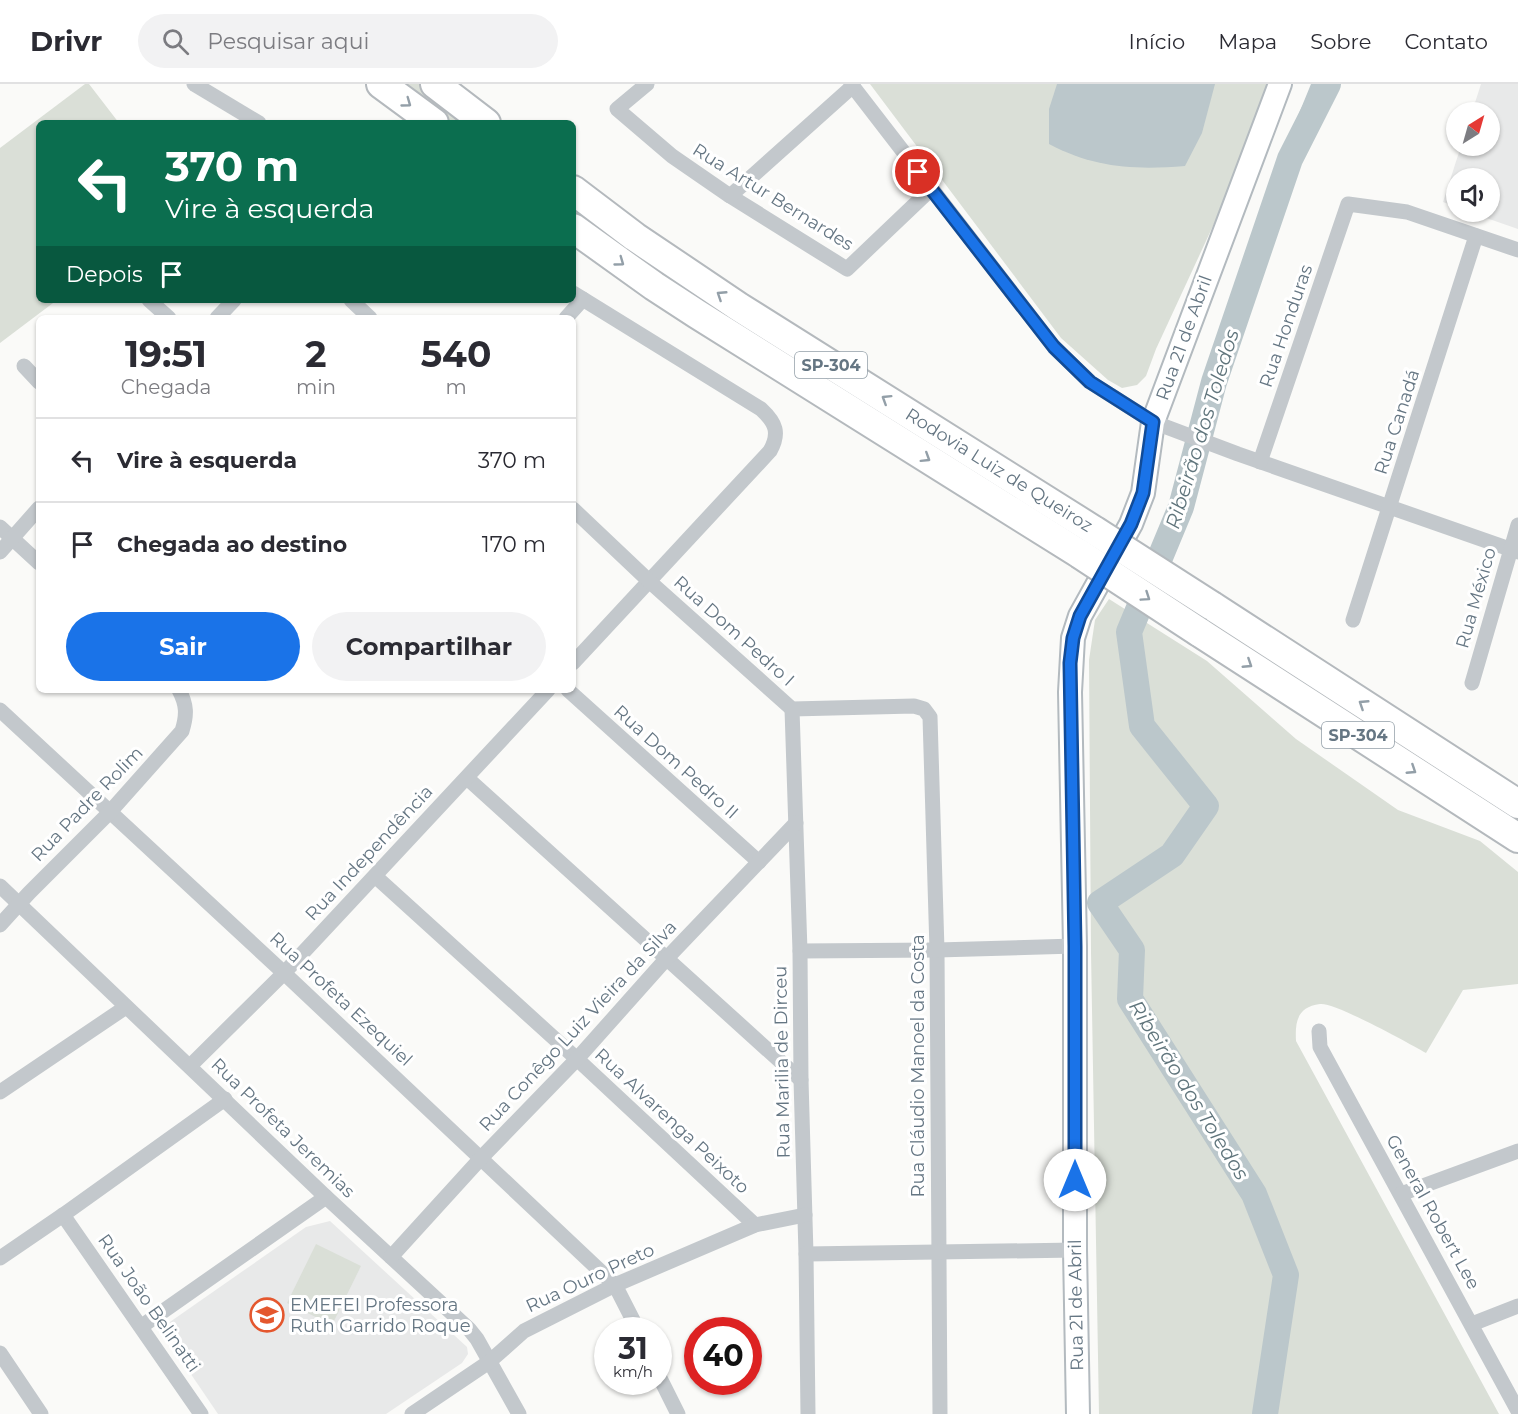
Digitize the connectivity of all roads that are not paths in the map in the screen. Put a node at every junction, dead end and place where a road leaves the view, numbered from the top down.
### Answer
1 (194, 84) edge
2 (381, 84) edge
3 (435, 84) edge
4 (647, 84) edge
5 (1280, 84) edge
6 (852, 85) edge
7 (254, 120) edge
8 (430, 120) edge
9 (482, 120) edge
10 (932, 189) junction
11 (576, 192) edge
12 (730, 196) junction
13 (576, 230) edge
14 (1476, 236) junction
15 (1518, 250) edge
16 (578, 296) edge
17 (152, 303) edge
18 (231, 303) edge
19 (354, 303) edge
20 (166, 315) edge
21 (220, 315) edge
22 (367, 315) edge
23 (24, 366) dead end
24 (36, 379) edge
25 (1163, 426) junction
26 (1260, 462) junction
27 (1390, 506) junction
28 (36, 511) edge
29 (576, 512) edge
30 (1518, 525) edge
31 (0, 527) edge
32 (12, 538) junction
33 (1088, 542) junction
34 (1514, 550) edge
35 (0, 552) edge
36 (36, 560) edge
37 (649, 581) junction
38 (1353, 620) dead end
39 (576, 660) edge
40 (1472, 683) dead end
41 (545, 693) edge
42 (571, 693) edge
43 (183, 697) edge
44 (792, 709) junction
45 (0, 710) edge
46 (930, 717) joint
47 (467, 778) junction
48 (1518, 804) edge
49 (110, 813) junction
50 (796, 823) junction
51 (1518, 838) edge
52 (759, 862) junction
53 (375, 876) junction
54 (0, 886) edge
55 (20, 904) junction
56 (0, 925) edge
57 (1075, 946) junction
58 (937, 950) junction
59 (800, 951) junction
60 (667, 958) junction
61 (284, 973) junction
62 (126, 1007) junction
63 (1319, 1031) dead end
64 (577, 1059) junction
65 (190, 1066) junction
66 (801, 1080) junction
67 (0, 1092) edge
68 (225, 1099) junction
69 (1518, 1151) edge
70 (482, 1157) junction
71 (1401, 1194) junction
72 (326, 1197) junction
73 (63, 1215) junction
74 (805, 1215) junction
75 (755, 1225) junction
76 (1075, 1250) junction
77 (939, 1253) junction
78 (806, 1254) junction
79 (391, 1257) junction
80 (0, 1258) edge
81 (615, 1285) junction
82 (1518, 1306) edge
83 (631, 1317) edge
84 (1472, 1323) junction
85 (142, 1326) junction
86 (0, 1353) edge
87 (489, 1362) junction
88 (668, 1395) edge
89 (1518, 1411) edge
90 (41, 1414) edge
91 (201, 1414) edge
92 (412, 1414) edge
93 (519, 1414) edge
94 (678, 1414) edge
95 (808, 1414) edge
96 (940, 1414) edge
97 (1078, 1414) edge

1 - 7 street
2 -> 8 highway
3 - 9 highway
4 - 12 street, Rua Artur Bernardes
5 - 25 street, Rua 21 de Abril
6 - 10 street
6 - 12 street
10 - 12 street, Rua Artur Bernardes
10 - 25 street
33 -> 11 highway, Rodovia Luiz de Queiroz / SP-304
13 -> 33 highway, Rodovia Luiz de Queiroz / SP-304
14 - 15 street
14 - 26 street, Rua Honduras
14 - 27 street, Rua Canadá
16 - 37 street
17 - 20 street
18 - 21 street
19 - 22 street
23 - 24 street
25 - 26 street
25 - 57 street, Rua 21 de Abril
26 - 27 street
27 - 34 street
27 - 38 street, Rua Canadá
28 - 32 street
29 - 37 street, Rua Dom Pedro I
30 - 34 street, Rua México
31 - 32 street
32 - 35 street
32 - 36 street
48 -> 33 highway, Rodovia Luiz de Queiroz / SP-304, bridge
33 -> 51 highway, Rodovia Luiz de Queiroz / SP-304, bridge
34 - 40 street, Rua México
37 - 39 street
37 - 44 street, Rua Dom Pedro I
41 - 47 street, Rua Independência
42 - 52 street, Rua Dom Pedro II
43 - 49 street, Rua Padre Rolim
44 - 46 street, Rua Dom Pedro I
44 - 50 street, Rua Marilia de Dirceu
45 - 49 street, Rua Profeta Ezequiel
46 - 58 street, Rua Cláudio Manoel da Costa
47 - 53 street, Rua Independência
47 - 60 street
49 - 55 street, Rua Padre Rolim
49 - 61 street, Rua Profeta Ezequiel
50 - 52 street, Rua Conêgo Luiz Vieira da Silva
50 - 59 street, Rua Marilia de Dirceu
52 - 60 street, Rua Conêgo Luiz Vieira da Silva
53 - 61 street, Rua Independência
53 - 64 street, Rua Alvarenga Peixoto
54 - 55 street, Rua Profeta Jeremias
55 - 56 street, Rua Padre Rolim
55 - 62 street, Rua Profeta Jeremias
57 - 58 street
57 - 76 street, Rua 21 de Abril
58 - 59 street
58 - 77 street, Rua Cláudio Manoel da Costa
59 - 66 street, Rua Marilia de Dirceu
60 - 64 street, Rua Conêgo Luiz Vieira da Silva
60 - 66 street
61 - 65 street, Rua Independência
61 - 70 street, Rua Profeta Ezequiel
62 - 65 street, Rua Profeta Jeremias
62 - 67 street
63 - 71 street, General Robert Lee
64 - 70 street, Rua Conêgo Luiz Vieira da Silva
64 - 75 street, Rua Alvarenga Peixoto
65 - 68 street, Rua Profeta Jeremias
66 - 74 street, Rua Marilia de Dirceu
68 - 72 street, Rua Profeta Jeremias
68 - 73 street
69 - 71 street
70 - 79 street, Rua Conêgo Luiz Vieira da Silva
70 - 81 street, Rua Profeta Ezequiel
71 - 84 street, General Robert Lee
72 - 79 street, Rua Profeta Jeremias
72 - 85 street
73 - 80 street
73 - 85 street, Rua João Belinatti
74 - 75 street, Rua Ouro Preto
74 - 78 street, Rua Marilia de Dirceu
75 - 81 street, Rua Ouro Preto
76 - 77 street
76 - 97 street, Rua 21 de Abril
77 - 78 street
77 - 96 street, Rua Cláudio Manoel da Costa
78 - 95 street, Rua Marilia de Dirceu
79 - 87 street, Rua Profeta Jeremias
81 - 83 street, Rua Profeta Ezequiel
81 - 87 street, Rua Ouro Preto
82 - 84 street
84 - 89 street, General Robert Lee
85 - 91 street, Rua João Belinatti
86 - 90 street
87 - 92 street, Rua Ouro Preto
87 - 93 street, Rua Profeta Jeremias
88 - 94 street

